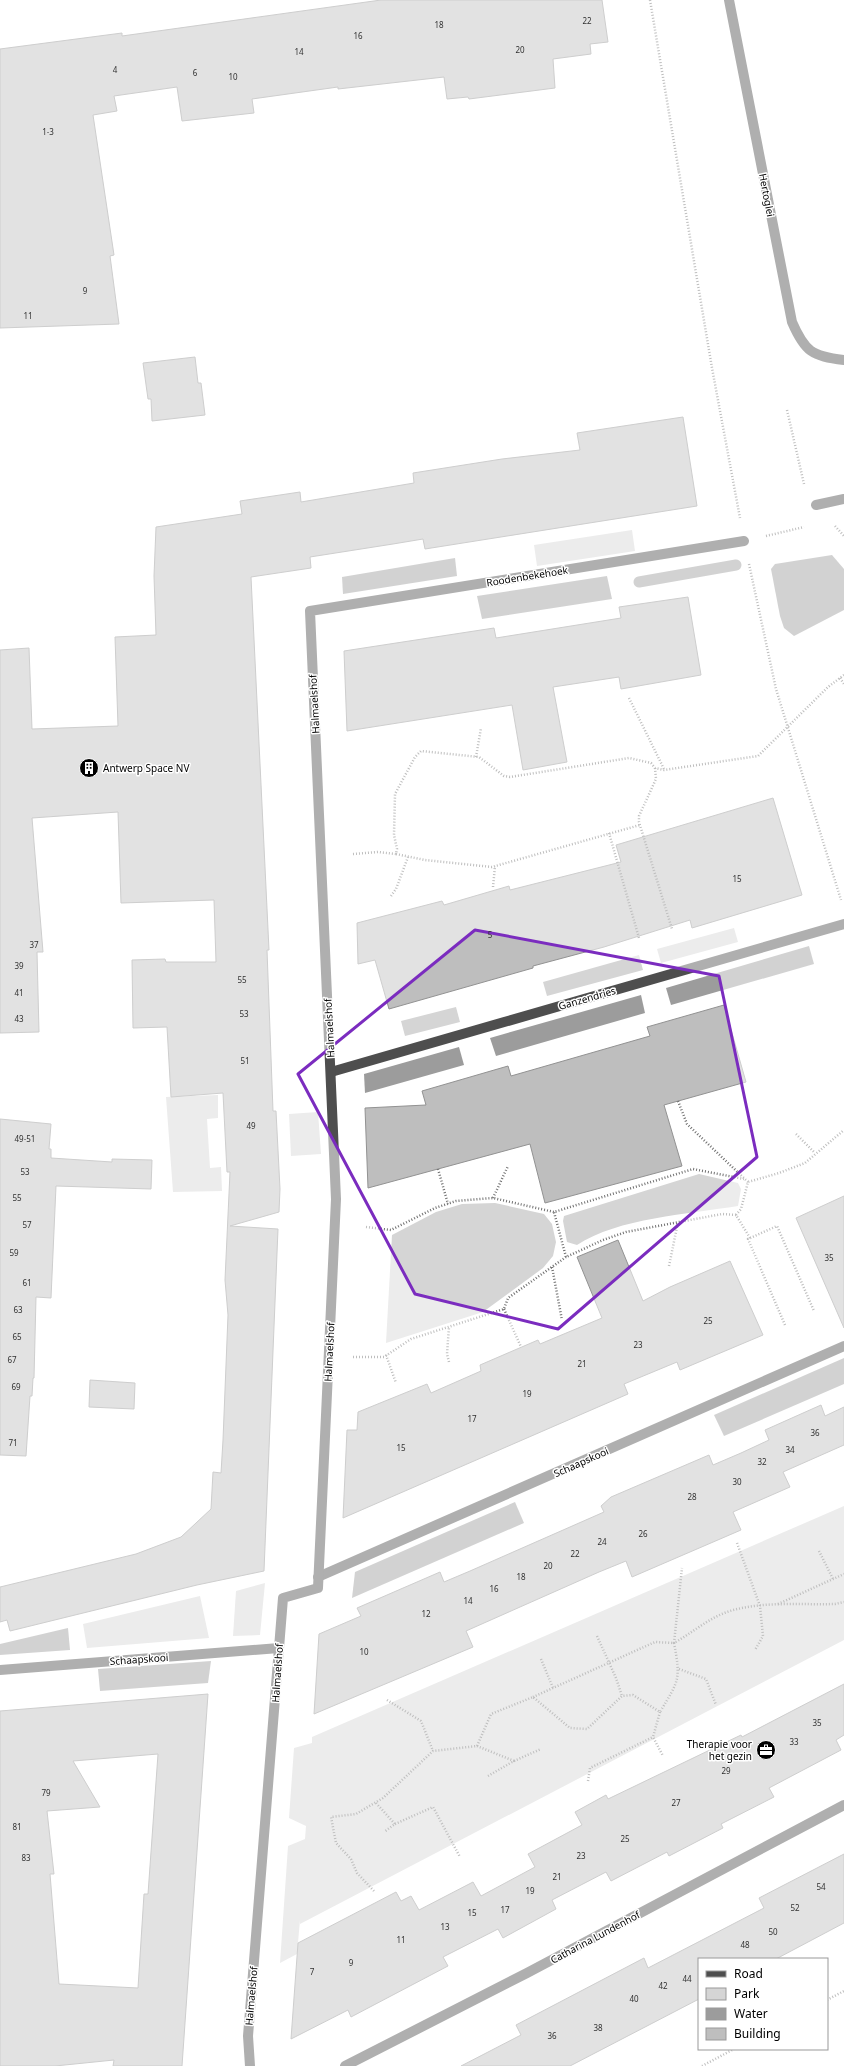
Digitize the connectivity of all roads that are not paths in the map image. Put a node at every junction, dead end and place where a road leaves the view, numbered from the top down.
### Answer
1 (728, 0) edge
2 (844, 360) edge
3 (844, 499) edge
4 (816, 505) dead end
5 (744, 541) road end
6 (310, 611) joint
7 (844, 924) edge
8 (331, 1072) junction
9 (844, 1346) edge
10 (318, 1577) junction
11 (279, 1648) junction
12 (0, 1670) edge
13 (844, 1805) edge
14 (250, 2066) edge
15 (345, 2066) edge

1 - 2 street, Hertoglei
3 - 4 street
5 - 6 street, Roodenbekehoek
6 - 8 street, Halmaelshof
7 - 8 street, Ganzendries
8 - 10 street, Halmaelshof
9 - 10 street, Schaapskooi
10 - 11 street, Halmaelshof
11 - 12 street, Schaapskooi
11 - 14 street, Halmaelshof
13 - 15 street, Catharina Lundenhof

